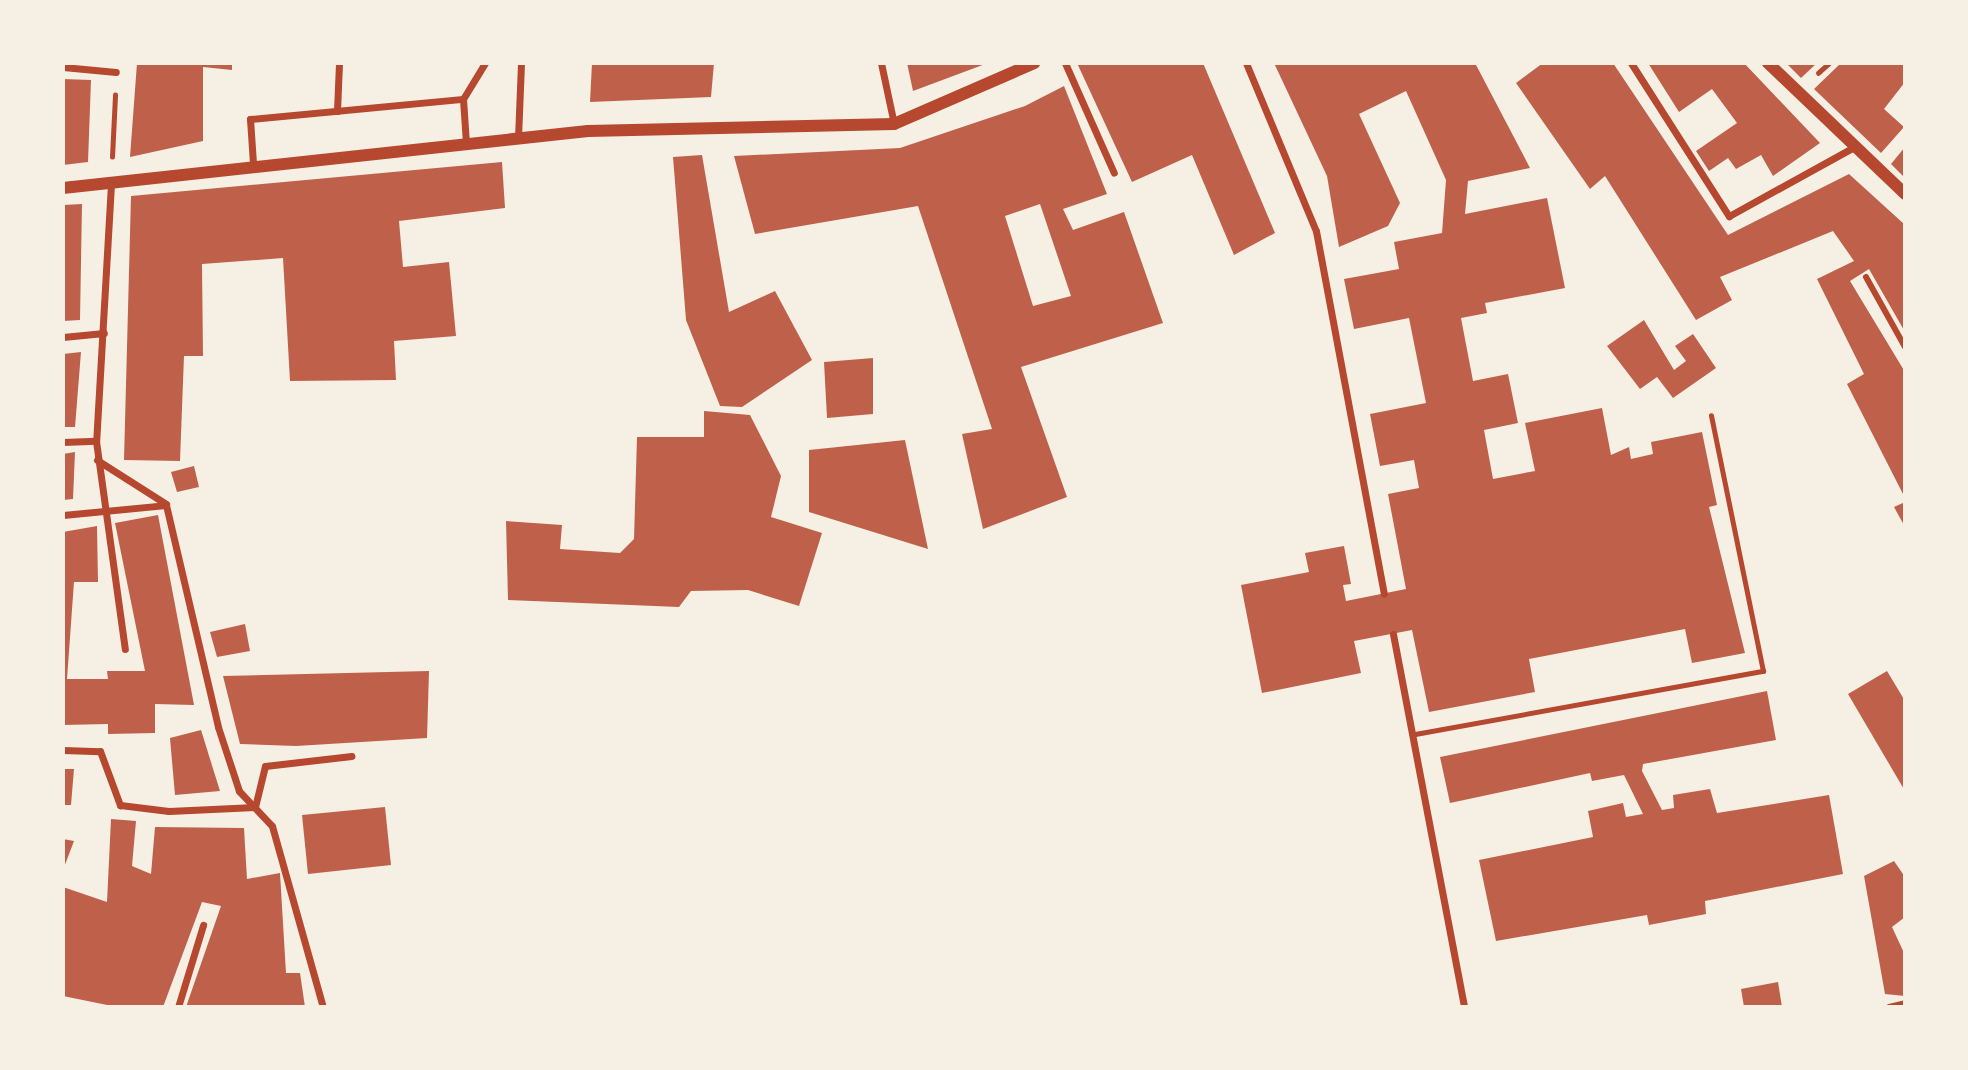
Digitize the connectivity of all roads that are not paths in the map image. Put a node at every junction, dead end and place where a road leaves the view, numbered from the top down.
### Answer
1 (338, 63) edge
2 (485, 63) edge
3 (521, 63) edge
4 (881, 63) edge
5 (1034, 63) edge
6 (1065, 63) edge
7 (1246, 63) edge
8 (1631, 63) edge
9 (1768, 63) edge
10 (63, 67) edge
11 (116, 72) road end
12 (463, 99) junction
13 (337, 111) junction
14 (894, 124) junction
15 (518, 138) junction
16 (466, 143) junction
17 (1852, 148) junction
18 (253, 163) junction
19 (1114, 173) dead end
20 (110, 184) junction
21 (63, 188) edge
22 (1905, 194) edge
23 (1866, 277) dead end
24 (104, 333) junction
25 (63, 337) edge
26 (1905, 347) edge
27 (1711, 415) dead end
28 (96, 441) junction
29 (63, 442) edge
30 (97, 460) junction
31 (166, 505) junction
32 (103, 509) junction
33 (63, 515) edge
34 (1384, 594) dead end
35 (1393, 634) dead end
36 (125, 649) dead end
37 (1415, 734) junction
38 (63, 750) edge
39 (351, 756) dead end
40 (255, 807) junction
41 (203, 925) dead end
42 (1905, 1003) edge
43 (177, 1007) edge
44 (323, 1007) edge
45 (1464, 1007) edge
46 (1889, 1007) edge

1 - 13 street
2 - 12 street
3 - 15 street
4 - 14 street
5 - 14 street
6 - 19 street
7 - 34 street
8 - 17 street
9 - 17 street
10 - 11 street
12 - 13 street
12 - 16 street
13 - 18 street
14 - 15 street
15 - 16 street
16 - 18 street
17 - 22 street
18 - 20 street
20 - 21 street
20 - 24 street
23 - 26 street
24 - 25 street
24 - 28 street
27 - 37 lane
28 - 29 street
28 - 30 street
30 - 31 street
30 - 32 street
31 - 32 street
31 - 40 street
32 - 33 street
32 - 36 street
35 - 37 street
37 - 45 street
38 - 40 street
39 - 40 street
40 - 44 street
41 - 43 street
42 - 46 street

